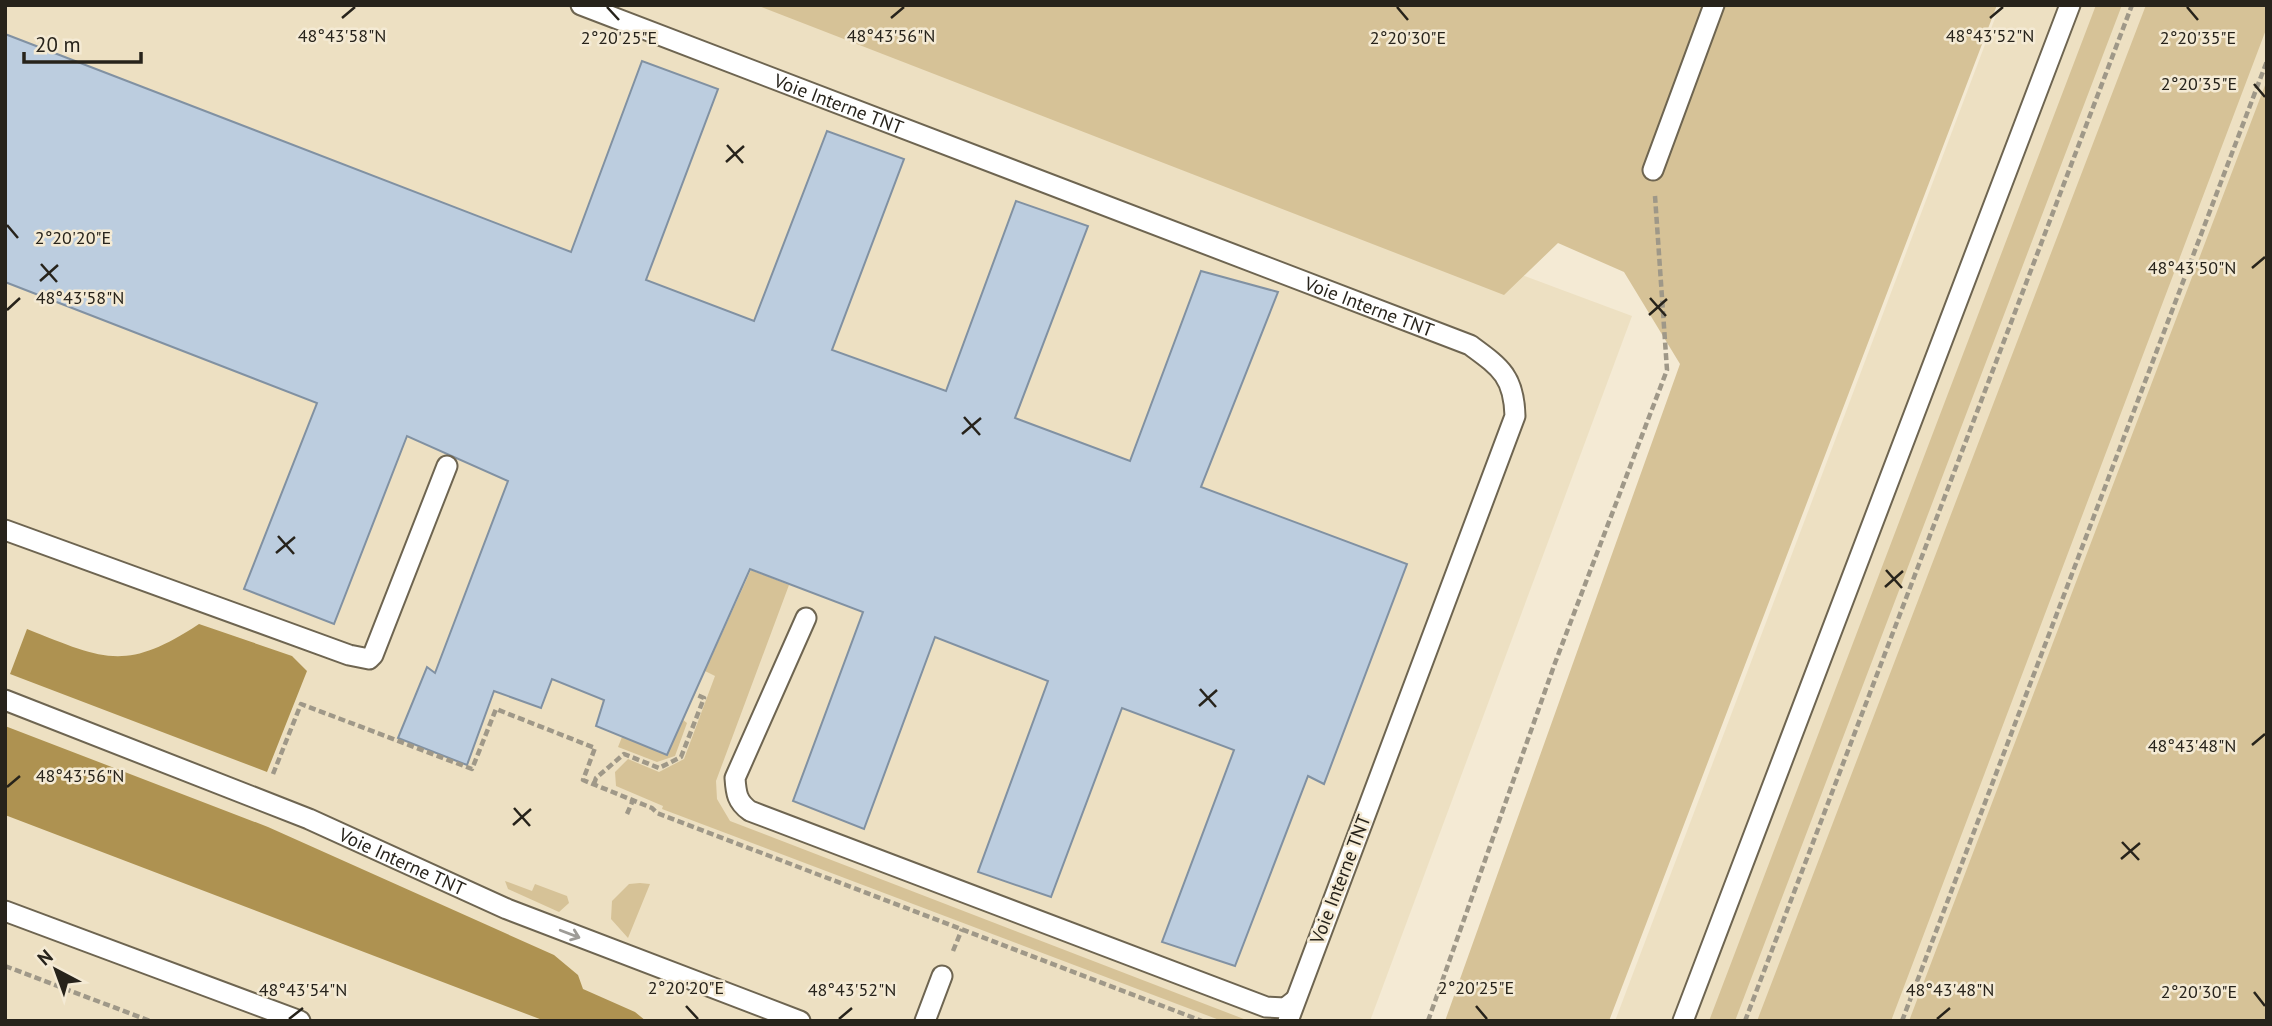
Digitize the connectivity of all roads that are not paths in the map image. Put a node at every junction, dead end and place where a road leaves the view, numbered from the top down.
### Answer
1 (581, 5) edge
2 (1714, 5) edge
3 (2070, 5) edge
4 (1653, 170) road end
5 (447, 466) dead end
6 (5, 530) edge
7 (806, 618) dead end
8 (5, 700) edge
9 (5, 911) edge
10 (942, 976) dead end
11 (1294, 1001) junction
12 (300, 1021) edge
13 (800, 1021) edge
14 (925, 1021) edge
15 (1288, 1021) edge
16 (1683, 1021) edge

1 - 11 lane, Voie Interne TNT
2 - 4 lane
3 - 16 lane
5 - 6 lane
7 - 11 lane
8 -> 13 lane, Voie Interne TNT
9 - 12 lane
10 - 14 lane
11 - 15 lane, Voie Interne TNT

